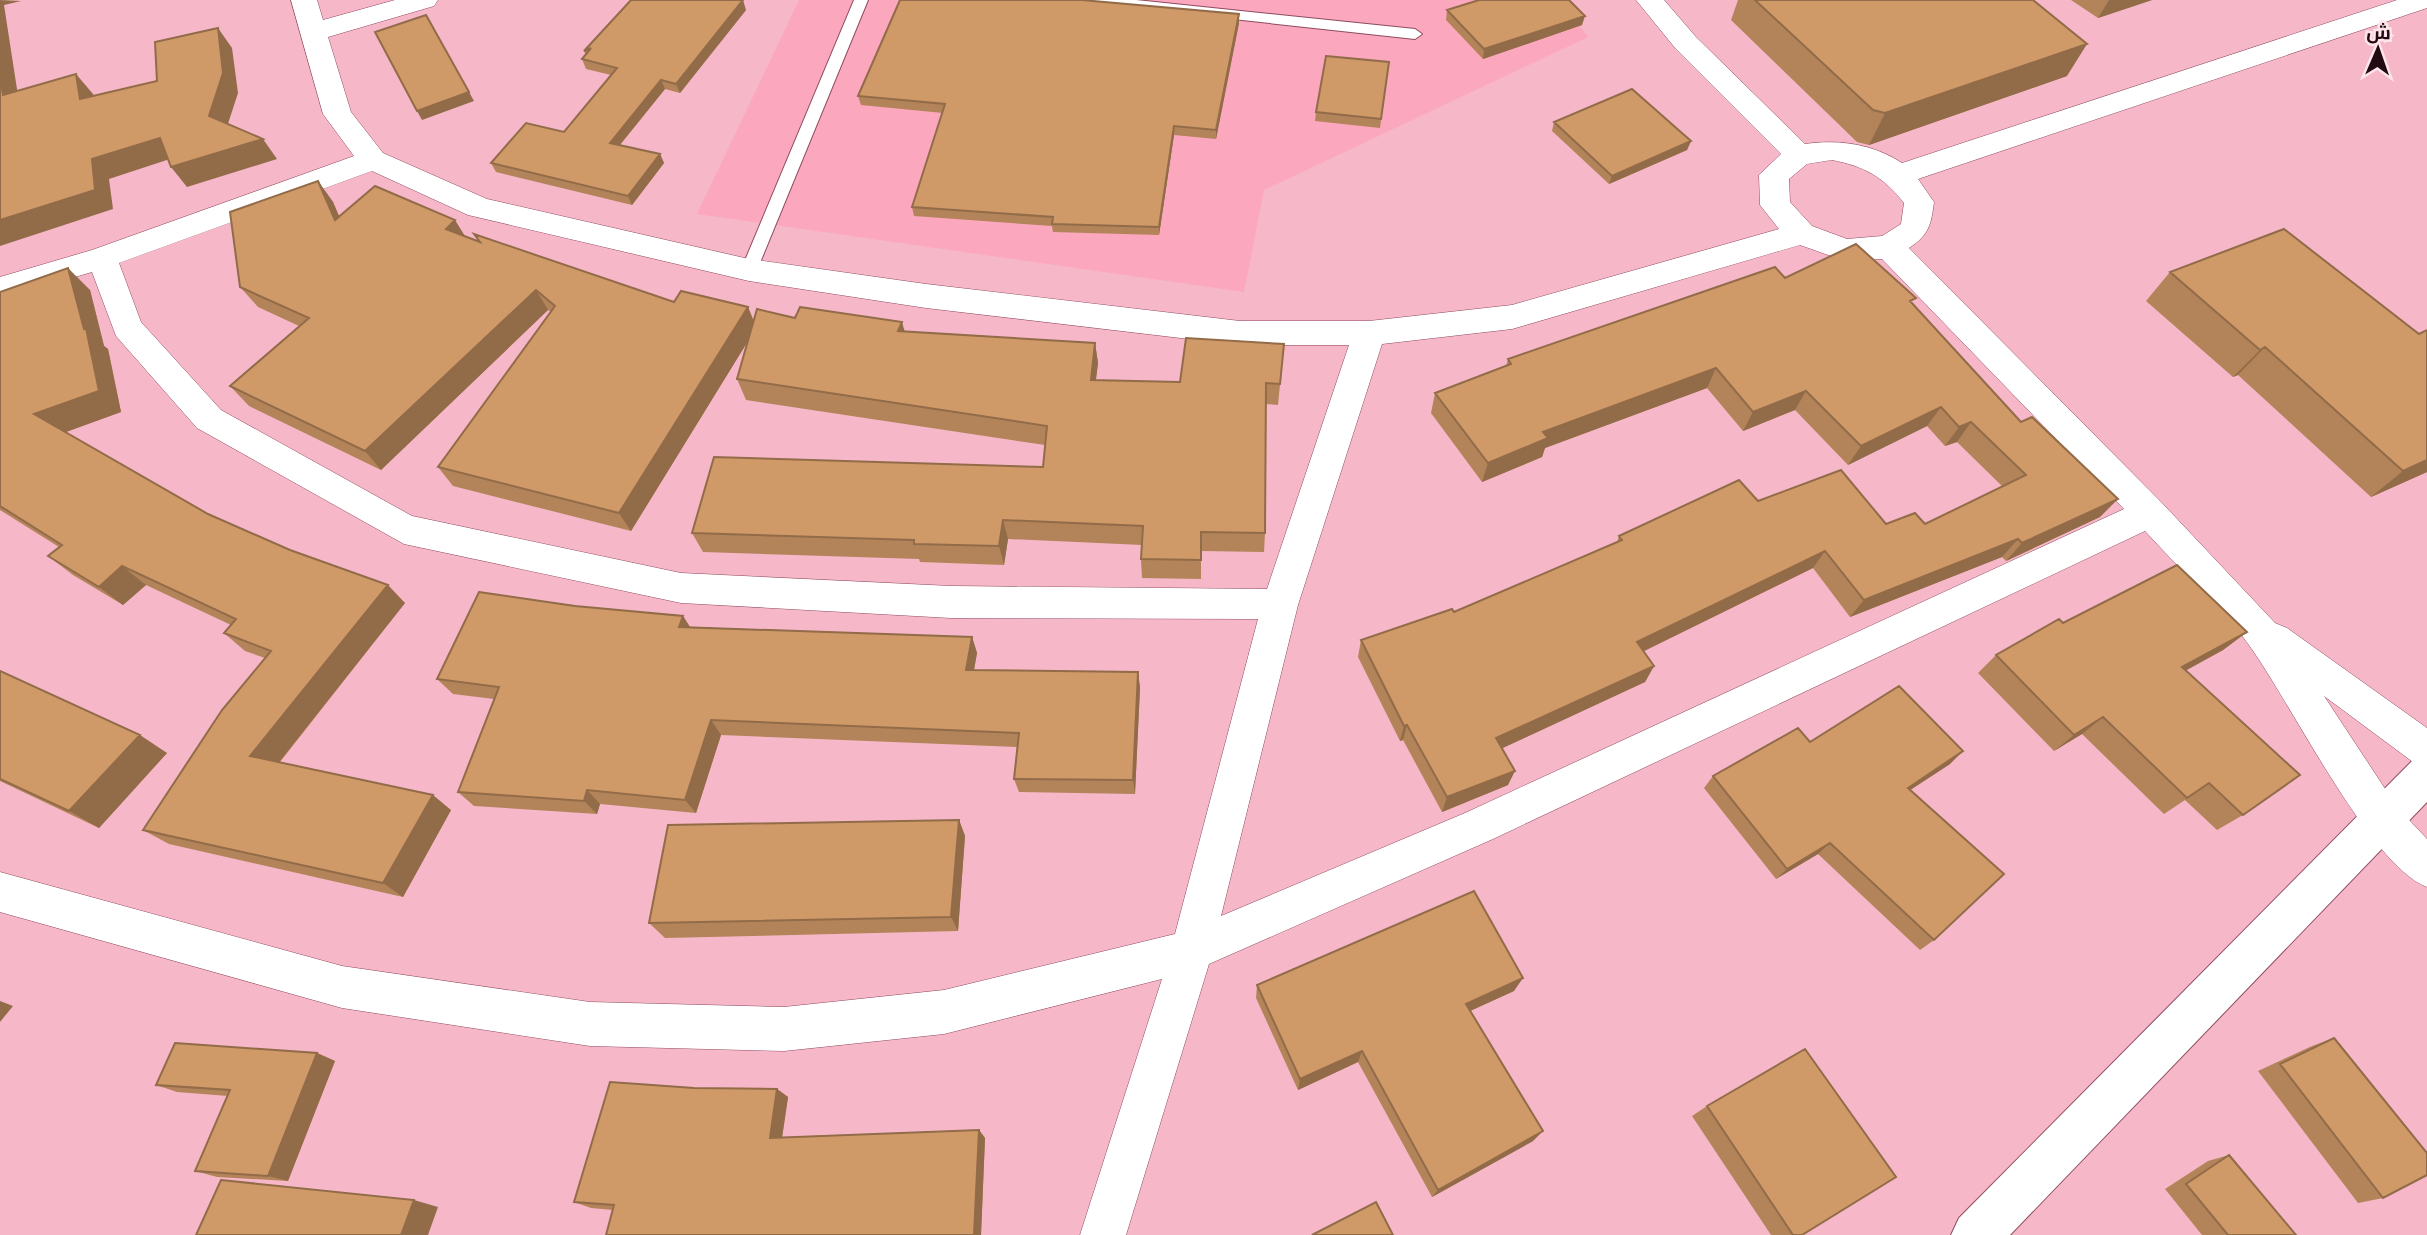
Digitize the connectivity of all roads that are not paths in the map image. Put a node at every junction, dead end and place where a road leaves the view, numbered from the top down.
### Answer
1 (304, 0) edge
2 (425, 0) edge
3 (1095, 0) edge
4 (1649, 0) edge
5 (863, 3) edge
6 (2418, 4) edge
7 (313, 32) junction
8 (1415, 34) dead end
9 (1799, 155) junction
10 (373, 160) junction
11 (1899, 175) junction
12 (1801, 233) junction
13 (1889, 247) junction
14 (102, 258) junction
15 (749, 270) junction
16 (0, 288) edge
17 (1369, 333) junction
18 (2150, 513) junction
19 (1280, 605) junction
20 (2256, 626) junction
21 (2427, 750) edge
22 (2427, 774) edge
23 (2384, 820) junction
24 (2427, 868) edge
25 (0, 892) edge
26 (1192, 950) junction
27 (1989, 1230) edge
28 (1103, 1235) edge

1 - 7 street
2 - 7 street
3 - 8 lane
4 - 9 street
5 - 15 lane
6 - 11 street
7 - 10 street
9 - 11 street
9 - 12 street
10 - 14 street
10 - 15 street
11 - 13 street
12 - 13 street
12 - 17 street
13 - 18 street
14 - 16 street
14 - 19 street
15 - 17 street
17 - 19 street
18 - 20 street
18 - 26 street
19 - 26 street
20 - 21 street
20 - 23 street
22 - 23 street
23 - 24 street
23 - 27 street
25 - 26 street
26 - 28 street

